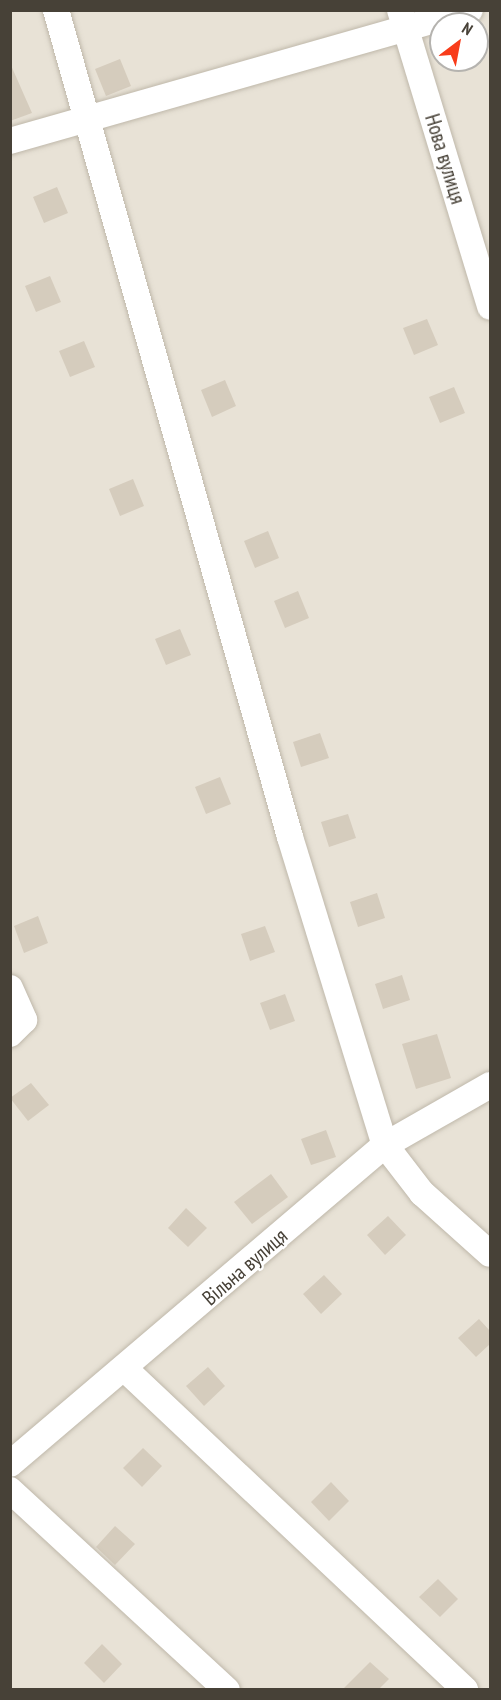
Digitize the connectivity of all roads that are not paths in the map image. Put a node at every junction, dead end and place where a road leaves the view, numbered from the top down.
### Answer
1 (56, 10) edge
2 (470, 10) edge
3 (403, 20) edge
4 (90, 122) junction
5 (10, 141) edge
6 (490, 307) edge
7 (10, 988) edge
8 (10, 1034) edge
9 (490, 1084) edge
10 (386, 1145) junction
11 (490, 1254) edge
12 (126, 1370) junction
13 (10, 1464) edge
14 (10, 1490) edge
15 (227, 1689) edge
16 (465, 1689) edge

1 - 4 street
2 - 3 street
3 - 4 street
3 - 6 street, Нова вулиця
4 - 5 street
4 - 10 street
7 - 8 street
9 - 10 street, Вільна вулиця
10 - 11 street
10 - 12 street, Вільна вулиця
12 - 13 street, Вільна вулиця
12 - 16 street
14 - 15 street

